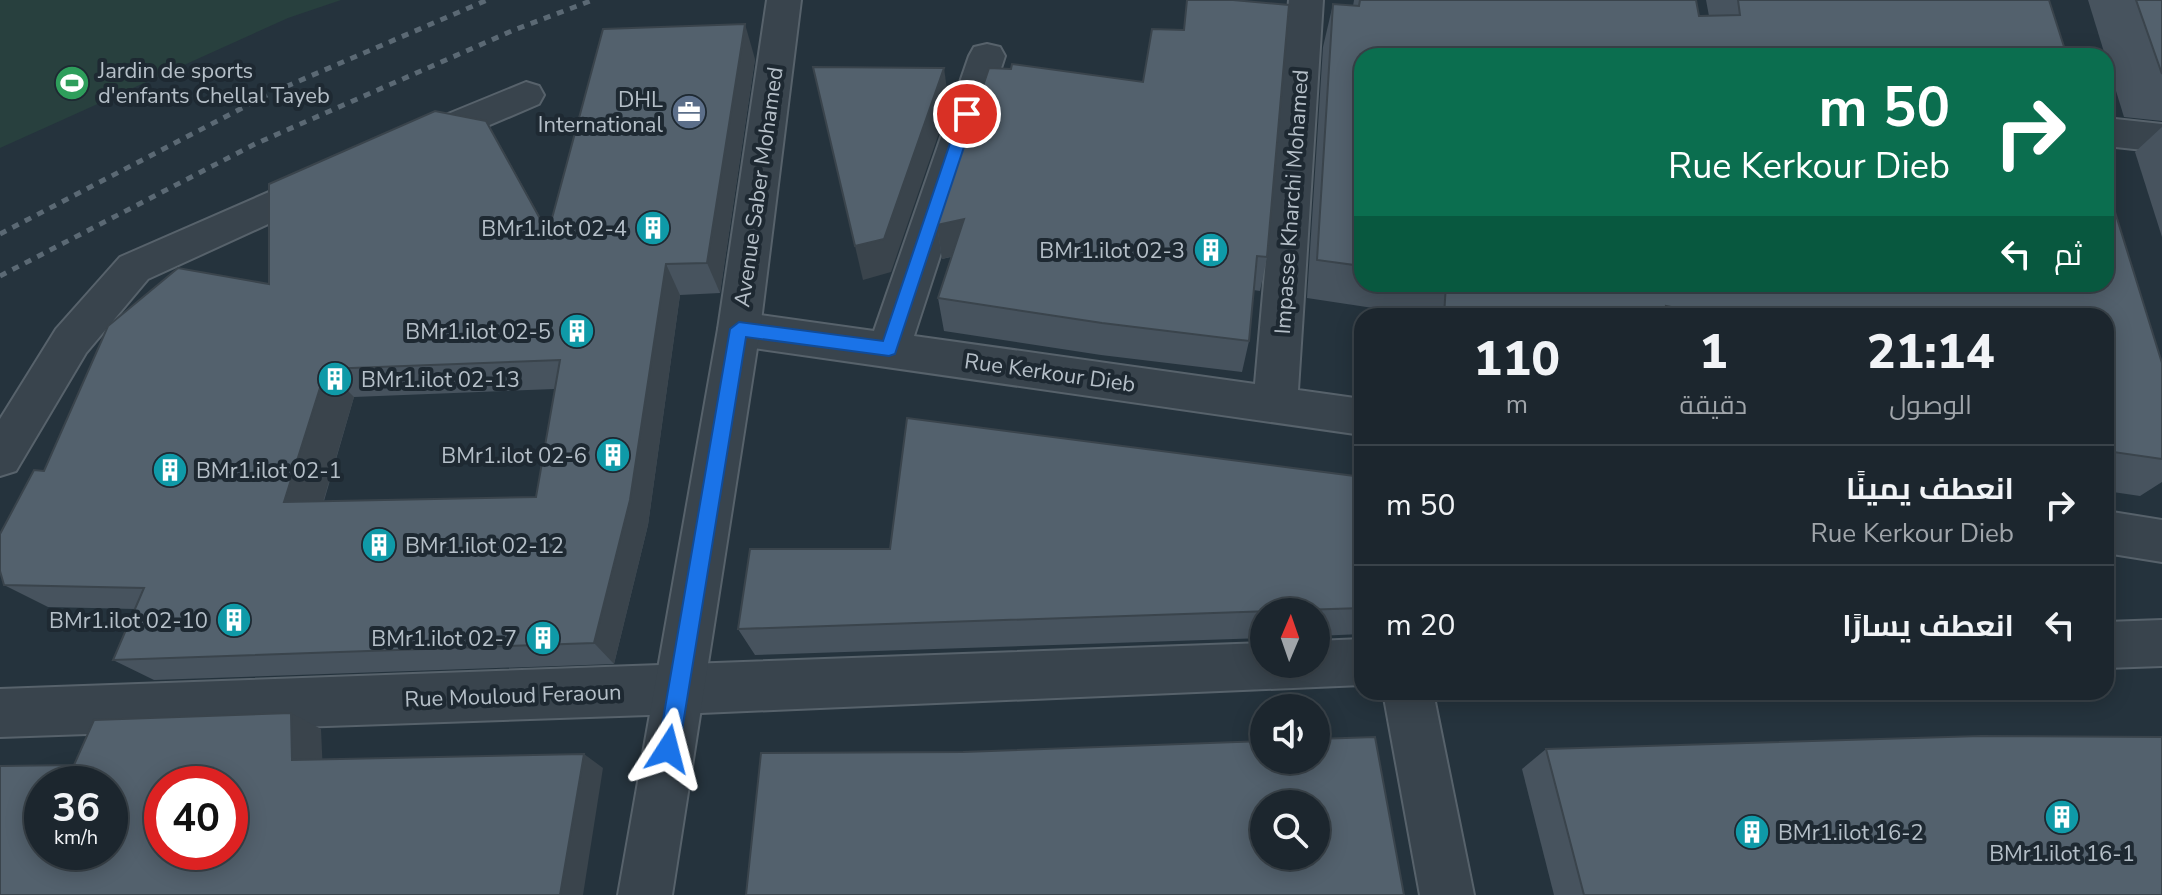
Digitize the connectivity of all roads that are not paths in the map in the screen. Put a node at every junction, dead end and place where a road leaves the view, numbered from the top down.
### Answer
1 (784, 0) edge
2 (1306, 0) edge
3 (987, 56) dead end
4 (526, 95) dead end
5 (2114, 133) edge
6 (2162, 138) edge
7 (739, 329) junction
8 (889, 349) junction
9 (1275, 405) junction
10 (1354, 416) edge
11 (0, 457) edge
12 (2114, 533) edge
13 (2162, 541) edge
14 (2162, 643) edge
15 (2114, 645) edge
16 (1354, 662) edge
17 (1330, 663) edge
18 (1250, 667) edge
19 (678, 690) junction
20 (1410, 700) edge
21 (0, 713) edge
22 (645, 895) edge
23 (1447, 895) edge

1 - 7 street, Avenue Saber Mohamed
2 - 9 street, Impasse Kharchi Mohamed
3 - 8 street
4 - 11 street
5 - 6 street
7 - 8 street, Rue Kerkour Dieb
7 - 19 street, Avenue Saber Mohamed
8 - 9 street, Rue Kerkour Dieb
9 - 10 street, Rue Kerkour Dieb
12 - 13 street
14 - 15 street
16 - 17 street, Rue Mouloud Feraoun
18 - 19 street, Rue Mouloud Feraoun
19 - 21 street, Rue Mouloud Feraoun
19 - 22 street, Avenue Saber Mohamed
20 - 23 street

